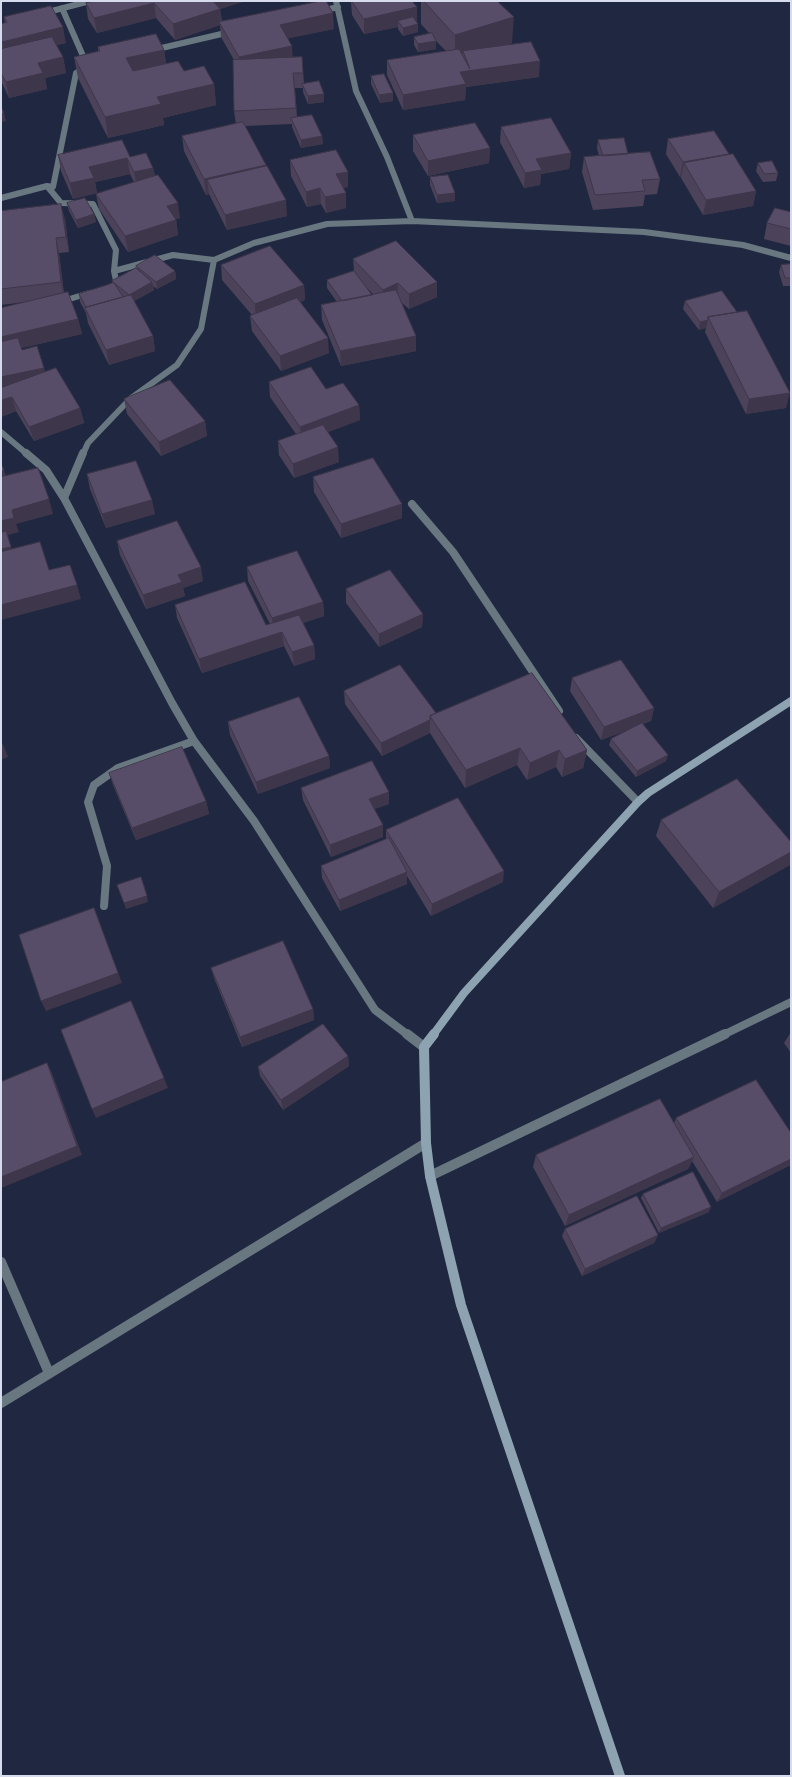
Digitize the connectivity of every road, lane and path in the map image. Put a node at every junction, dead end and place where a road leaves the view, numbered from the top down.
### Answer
1 (90, 1) edge
2 (337, 4) edge
3 (62, 8) junction
4 (315, 12) edge
5 (39, 15) edge
6 (239, 30) edge
7 (148, 51) edge
8 (95, 64) edge
9 (88, 65) junction
10 (47, 186) junction
11 (1, 198) edge
12 (412, 221) junction
13 (791, 258) edge
14 (214, 260) junction
15 (114, 271) junction
16 (102, 289) edge
17 (95, 291) edge
18 (52, 304) edge
19 (1, 432) edge
20 (64, 498) junction
21 (412, 504) dead end
22 (791, 701) edge
23 (562, 717) edge
24 (571, 730) edge
25 (194, 741) junction
26 (638, 802) junction
27 (104, 906) dead end
28 (791, 1002) edge
29 (424, 1048) junction
30 (426, 1143) junction
31 (430, 1176) junction
32 (1, 1262) edge
33 (49, 1373) junction
34 (1, 1403) edge
35 (620, 1776) edge

1 - 3 street
2 - 4 street
2 - 12 street
3 - 5 street
3 - 9 street
6 - 7 street
8 - 9 street
9 - 10 street
10 - 11 street
10 - 15 street
12 - 13 street
12 - 14 street
14 - 15 street
14 - 20 street
15 - 16 street
17 - 18 street
19 - 20 street
20 - 25 street
21 - 23 street
22 - 26 street
24 - 26 street
25 - 27 street
25 - 29 street
26 - 29 street
28 - 31 street
29 - 30 street
30 - 31 street
30 - 33 street
31 - 35 street
32 - 33 street
33 - 34 street

